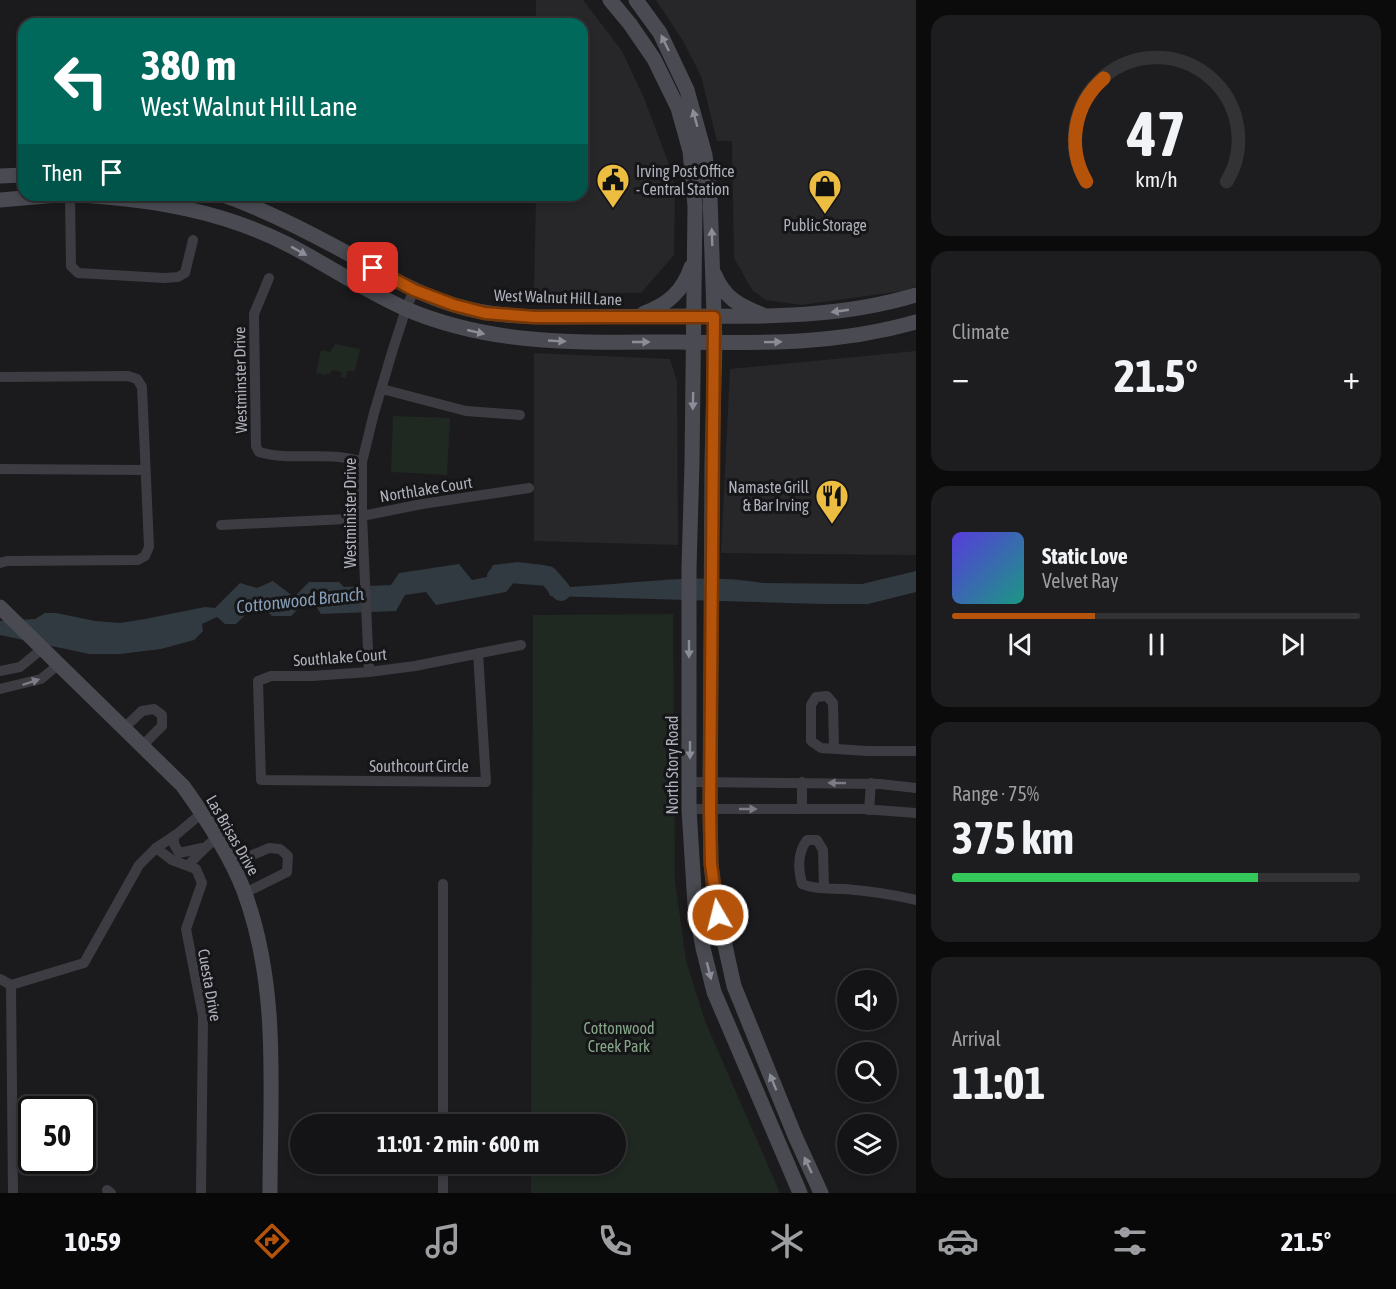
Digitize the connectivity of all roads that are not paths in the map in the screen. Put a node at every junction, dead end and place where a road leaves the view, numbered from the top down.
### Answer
1 (610, 0) edge
2 (636, 0) edge
3 (687, 90) junction
4 (672, 97) junction
5 (18, 174) edge
6 (0, 176) edge
7 (18, 198) edge
8 (0, 200) edge
9 (70, 201) edge
10 (151, 201) edge
11 (238, 201) edge
12 (209, 214) junction
13 (291, 223) junction
14 (193, 240) dead end
15 (694, 259) junction
16 (713, 271) junction
17 (269, 278) dead end
18 (414, 290) junction
19 (916, 295) edge
20 (406, 309) junction
21 (693, 316) junction
22 (632, 317) junction
23 (714, 317) junction
24 (773, 317) junction
25 (916, 322) edge
26 (693, 343) junction
27 (715, 343) junction
28 (0, 377) edge
29 (382, 388) junction
30 (520, 415) dead end
31 (362, 462) junction
32 (692, 463) junction
33 (712, 463) junction
34 (0, 469) edge
35 (144, 470) junction
36 (529, 488) dead end
37 (362, 515) junction
38 (221, 525) dead end
39 (0, 563) edge
40 (1, 608) edge
41 (521, 645) dead end
42 (42, 649) junction
43 (478, 653) junction
44 (58, 665) junction
45 (0, 672) edge
46 (369, 672) junction
47 (0, 689) edge
48 (124, 728) junction
49 (142, 746) junction
50 (834, 748) junction
51 (916, 751) edge
52 (261, 780) joint
53 (690, 782) junction
54 (802, 782) junction
55 (710, 783) junction
56 (871, 783) junction
57 (916, 788) edge
58 (689, 809) junction
59 (802, 809) junction
60 (710, 810) junction
61 (869, 810) junction
62 (202, 813) junction
63 (916, 813) edge
64 (174, 836) junction
65 (217, 838) junction
66 (156, 848) junction
67 (202, 848) junction
68 (231, 864) junction
69 (711, 864) junction
70 (188, 865) junction
71 (692, 866) junction
72 (443, 884) dead end
73 (824, 887) dead end
74 (245, 893) junction
75 (916, 900) edge
76 (0, 979) edge
77 (11, 985) junction
78 (443, 1114) edge
79 (443, 1174) edge
80 (0, 1184) edge
81 (13, 1188) edge
82 (201, 1193) edge
83 (270, 1193) edge
84 (442, 1193) edge
85 (800, 1193) edge
86 (821, 1193) edge

1 - 4 main road, North Story Road
3 -> 2 main road
3 - 4 main road
16 -> 3 main road
4 - 15 main road, North Story Road
5 - 6 main road
7 - 8 main road
9 - 14 street
10 - 12 main road
11 - 13 main road, West Walnut Hill Lane
12 - 13 main road
12 -> 20 main road
13 - 18 main road, West Walnut Hill Lane
15 - 21 main road, North Story Road
15 - 22 main road
16 - 23 main road
16 - 24 main road
17 - 31 street, Westminster Drive
18 - 20 street, Westminister Drive
18 - 22 main road, West Walnut Hill Lane
19 -> 24 main road, West Walnut Hill Lane
20 -> 26 main road
20 - 29 street, Westminister Drive
21 - 22 main road, West Walnut Hill Lane
21 - 23 main road, West Walnut Hill Lane
21 - 26 main road, North Story Road
23 - 24 main road, West Walnut Hill Lane
23 - 27 main road
27 -> 25 main road
26 - 27 main road
26 -> 32 main road, North Story Road
27 - 33 main road
28 - 35 street
29 - 30 street
29 - 31 street, Westminister Drive
31 - 37 street, Westminister Drive
32 - 33 main road
32 -> 53 main road, North Story Road
33 - 55 main road
34 - 35 street
35 - 39 street
36 - 37 street, Northlake Court
37 - 38 street, Northlake Court
37 - 46 street, Westminister Drive
40 - 42 main road, Las Brisas Drive
41 - 43 street, Southlake Court
42 - 44 main road, Las Brisas Drive
42 - 45 street
43 - 46 street, Southlake Court
43 - 52 street, Southcourt Circle
47 -> 44 street
44 - 48 main road, Las Brisas Drive
46 - 52 street, Southlake Court
48 - 49 main road, Las Brisas Drive
48 - 49 street
49 - 62 main road, Las Brisas Drive
50 - 50 street
50 - 51 street
53 - 55 street
53 - 58 main road, North Story Road
54 - 55 street
56 -> 54 street
54 - 59 street
55 - 60 main road
56 - 57 street
56 - 61 street
58 - 60 street
58 - 71 main road, North Story Road
60 -> 59 street
59 - 61 street
60 - 69 main road
61 - 63 street
62 - 64 street
62 - 65 main road, Las Brisas Drive
64 - 66 street
64 - 67 street
65 - 67 street
65 - 68 main road, Las Brisas Drive
66 - 70 street
66 - 77 street
67 - 70 street
68 - 74 main road, Las Brisas Drive
68 - 74 street
69 - 71 main road
86 -> 69 main road
70 - 82 street, Cuesta Drive
71 -> 85 main road, North Story Road
72 - 78 street
73 - 75 street
74 - 83 main road, Las Brisas Drive
76 - 77 street
77 - 81 street
79 - 84 street
80 - 81 street

